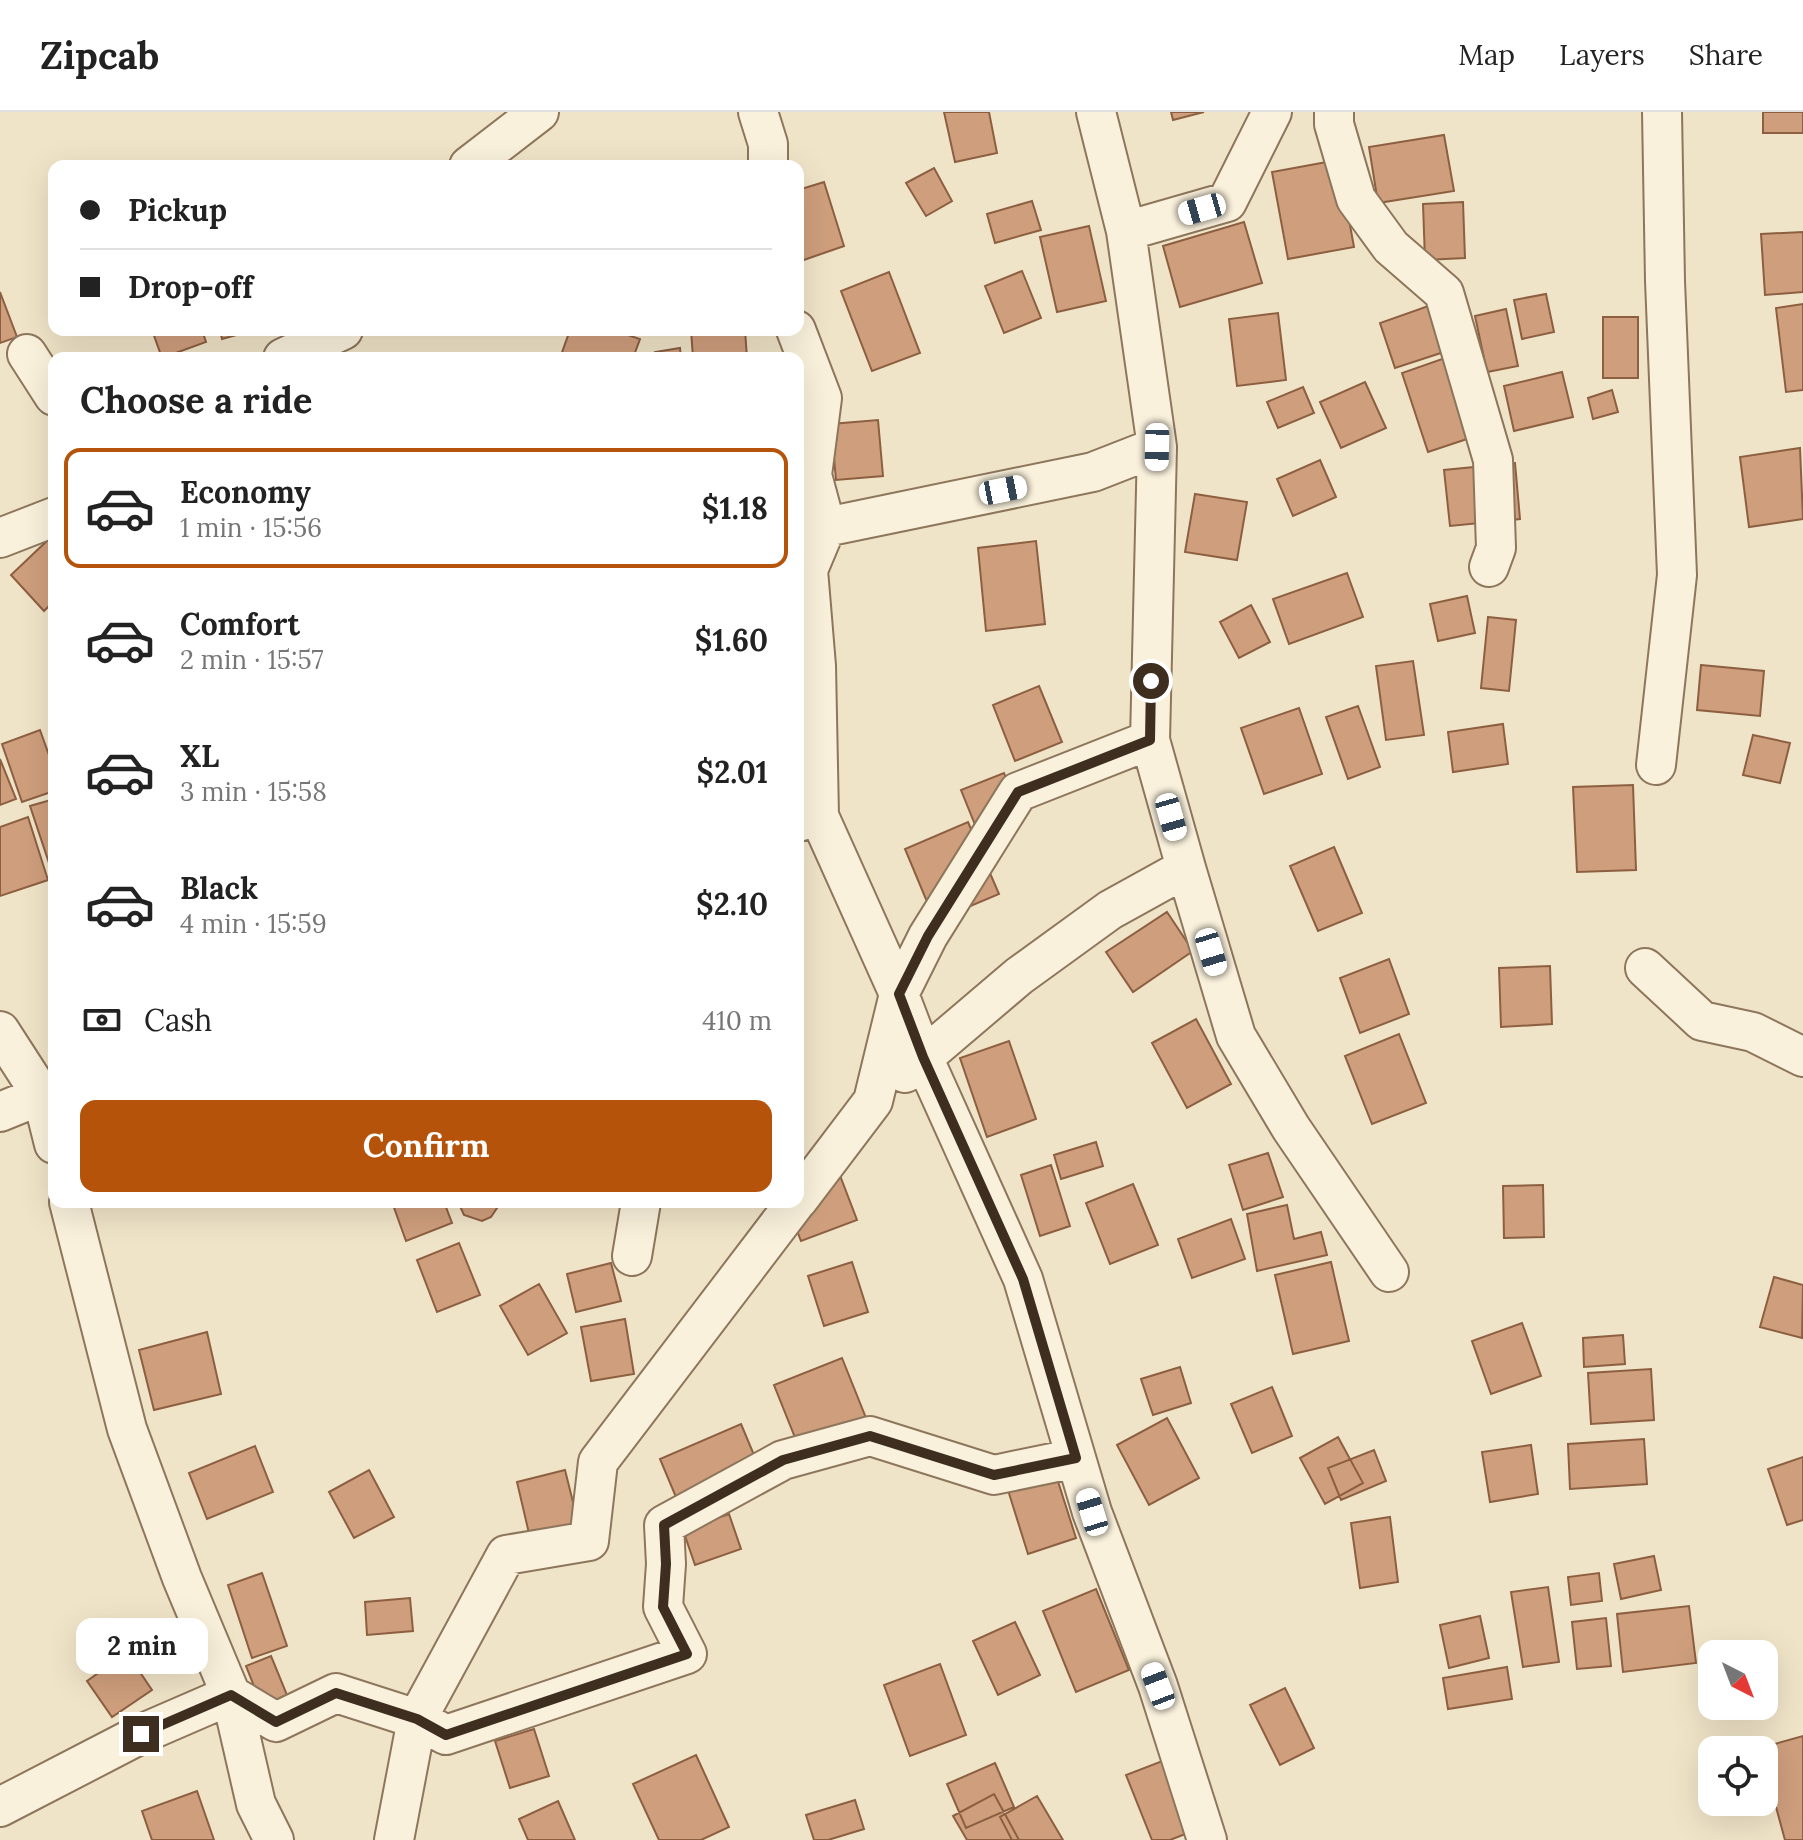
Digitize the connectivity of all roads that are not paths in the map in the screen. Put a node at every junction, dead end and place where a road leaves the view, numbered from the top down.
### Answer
1 (539, 112) edge
2 (758, 112) edge
3 (1096, 112) edge
4 (1272, 112) edge
5 (1334, 112) edge
6 (1662, 112) edge
7 (477, 160) edge
8 (768, 160) edge
9 (1126, 231) junction
10 (330, 336) edge
11 (798, 336) edge
12 (296, 352) edge
13 (27, 354) dead end
14 (48, 387) edge
15 (1157, 447) junction
16 (48, 519) edge
17 (812, 525) edge
18 (0, 538) edge
19 (1489, 567) dead end
20 (1150, 740) junction
21 (1656, 765) dead end
22 (808, 819) edge
23 (1186, 868) junction
24 (1645, 968) dead end
25 (899, 994) junction
26 (0, 1031) edge
27 (923, 1057) junction
28 (1803, 1057) edge
29 (48, 1093) edge
30 (873, 1101) junction
31 (0, 1112) edge
32 (804, 1192) edge
33 (71, 1208) edge
34 (640, 1208) edge
35 (792, 1208) edge
36 (632, 1256) dead end
37 (1389, 1272) dead end
38 (1076, 1458) junction
39 (231, 1695) junction
40 (417, 1719) junction
41 (0, 1807) edge
42 (274, 1840) edge
43 (394, 1840) edge
44 (1207, 1840) edge

1 - 7 street
2 - 8 street
3 - 9 street
4 - 9 street
5 - 19 street
6 - 21 street
9 - 15 street
10 - 12 street
11 - 17 street
13 - 14 street
15 - 17 street
15 - 20 street
16 - 18 street
17 - 22 street
20 - 23 street
20 - 25 street
22 - 25 street
23 - 27 street
23 - 37 street
24 - 28 street
25 - 27 street
25 - 30 street
26 - 29 street
27 - 30 street
27 - 38 street
29 - 31 street
30 - 32 street
33 - 39 street
34 - 36 street
35 - 40 street
38 - 40 street
38 - 44 street
39 - 40 street
39 - 41 street
39 - 42 street
40 - 43 street

